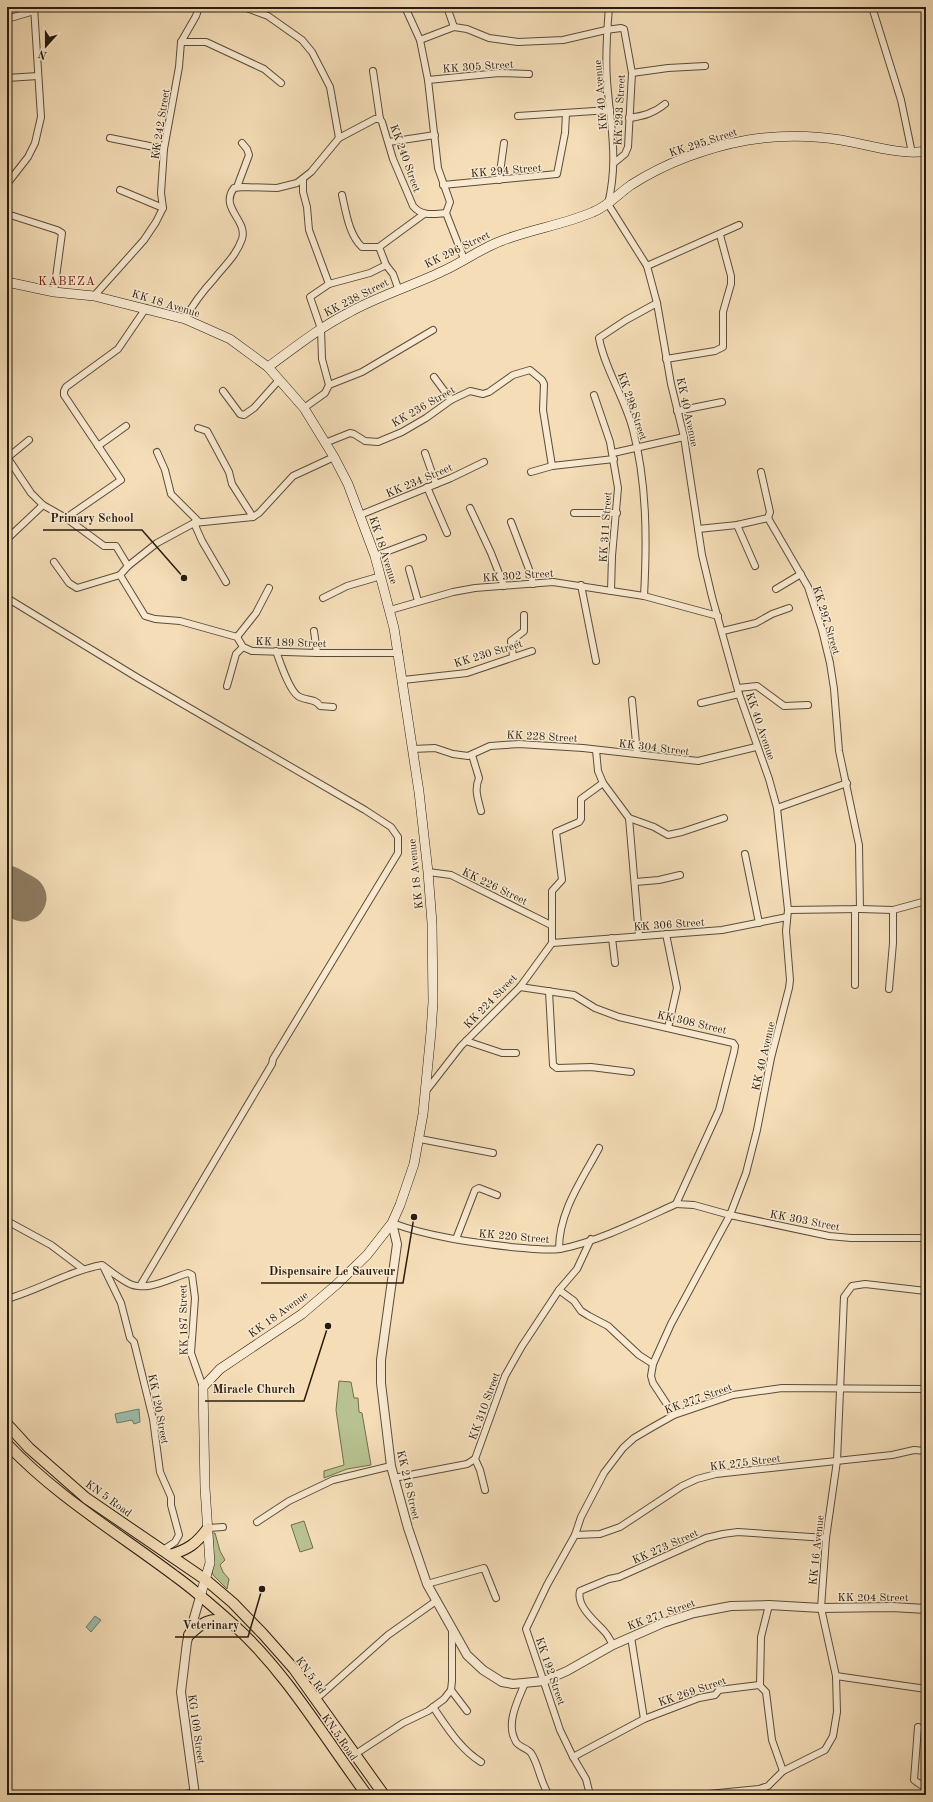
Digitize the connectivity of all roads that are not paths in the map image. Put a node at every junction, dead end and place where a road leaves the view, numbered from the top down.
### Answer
1 (199, 7) edge
2 (244, 7) edge
3 (405, 7) edge
4 (447, 7) edge
5 (609, 7) edge
6 (872, 7) edge
7 (34, 9) edge
8 (7, 19) edge
9 (454, 27) junction
10 (606, 30) junction
11 (420, 40) junction
12 (181, 42) junction
13 (704, 66) dead end
14 (373, 71) dead end
15 (632, 73) junction
16 (529, 74) dead end
17 (38, 76) junction
18 (7, 78) edge
19 (428, 80) junction
20 (281, 83) dead end
21 (665, 104) dead end
22 (610, 110) junction
23 (566, 113) junction
24 (518, 116) dead end
25 (629, 118) junction
26 (380, 119) junction
27 (435, 135) junction
28 (110, 138) dead end
29 (339, 138) junction
30 (389, 142) junction
31 (242, 143) dead end
32 (504, 143) dead end
33 (164, 149) junction
34 (926, 151) edge
35 (912, 153) junction
36 (614, 164) junction
37 (303, 179) junction
38 (499, 180) junction
39 (7, 184) edge
40 (443, 185) junction
41 (238, 187) junction
42 (120, 190) dead end
43 (342, 195) dead end
44 (608, 204) junction
45 (163, 208) junction
46 (446, 213) junction
47 (7, 214) edge
48 (424, 214) junction
49 (739, 225) dead end
50 (720, 234) junction
51 (379, 247) junction
52 (464, 259) junction
53 (386, 266) junction
54 (647, 266) junction
55 (7, 282) edge
56 (329, 284) junction
57 (398, 288) junction
58 (54, 292) junction
59 (94, 296) junction
60 (657, 303) junction
61 (146, 308) junction
62 (185, 319) junction
63 (321, 329) junction
64 (433, 330) dead end
65 (666, 359) junction
66 (268, 367) junction
67 (434, 377) dead end
68 (280, 380) junction
69 (329, 385) junction
70 (223, 391) dead end
71 (594, 395) dead end
72 (451, 400) junction
73 (722, 402) dead end
74 (304, 408) junction
75 (677, 412) junction
76 (126, 426) dead end
77 (198, 428) dead end
78 (684, 437) junction
79 (29, 440) dead end
80 (325, 443) junction
81 (98, 446) junction
82 (637, 448) junction
83 (157, 452) dead end
84 (425, 453) dead end
85 (614, 456) junction
86 (7, 457) edge
87 (334, 457) junction
88 (484, 462) dead end
89 (552, 466) junction
90 (531, 472) dead end
91 (761, 472) dead end
92 (436, 484) junction
93 (427, 487) junction
94 (43, 505) junction
95 (470, 508) dead end
96 (617, 512) junction
97 (574, 513) dead end
98 (360, 515) junction
99 (253, 517) junction
100 (66, 518) junction
101 (768, 518) junction
102 (511, 522) dead end
103 (197, 523) junction
104 (736, 525) junction
105 (698, 529) junction
106 (447, 533) dead end
107 (423, 538) dead end
108 (7, 539) edge
109 (374, 556) junction
110 (54, 562) dead end
111 (128, 566) junction
112 (755, 566) dead end
113 (409, 569) dead end
114 (801, 574) junction
115 (120, 575) junction
116 (380, 576) junction
117 (226, 582) dead end
118 (533, 584) junction
119 (581, 585) junction
120 (504, 586) junction
121 (270, 588) dead end
122 (776, 589) dead end
123 (611, 591) junction
124 (644, 596) junction
125 (7, 598) edge
126 (323, 598) dead end
127 (418, 601) junction
128 (789, 608) dead end
129 (390, 610) junction
130 (524, 614) dead end
131 (718, 616) junction
132 (314, 630) dead end
133 (723, 631) junction
134 (237, 637) junction
135 (243, 647) junction
136 (276, 651) junction
137 (532, 651) dead end
138 (317, 653) junction
139 (399, 653) junction
140 (513, 656) junction
141 (596, 661) dead end
142 (403, 680) junction
143 (227, 686) dead end
144 (738, 691) junction
145 (632, 700) dead end
146 (700, 703) dead end
147 (808, 705) dead end
148 (333, 707) dead end
149 (756, 747) junction
150 (413, 750) junction
151 (596, 750) junction
152 (637, 754) junction
153 (472, 755) junction
154 (603, 783) junction
155 (847, 783) junction
156 (777, 808) junction
157 (481, 811) dead end
158 (629, 818) junction
159 (724, 818) dead end
160 (745, 854) dead end
161 (428, 872) junction
162 (680, 875) dead end
163 (635, 882) junction
164 (926, 901) edge
165 (857, 909) junction
166 (788, 910) junction
167 (893, 910) junction
168 (787, 917) junction
169 (759, 922) junction
170 (551, 925) junction
171 (666, 934) junction
172 (639, 936) junction
173 (612, 938) junction
174 (552, 942) junction
175 (614, 963) dead end
176 (855, 985) dead end
177 (520, 987) junction
178 (889, 989) dead end
179 (549, 992) junction
180 (668, 1028) junction
181 (466, 1041) junction
182 (516, 1053) dead end
183 (631, 1072) dead end
184 (426, 1091) junction
185 (420, 1139) junction
186 (599, 1148) dead end
187 (493, 1153) dead end
188 (497, 1195) dead end
189 (676, 1204) junction
190 (730, 1215) junction
191 (7, 1221) edge
192 (392, 1223) junction
193 (926, 1238) edge
194 (456, 1239) junction
195 (592, 1239) junction
196 (559, 1249) junction
197 (104, 1267) junction
198 (84, 1269) junction
199 (140, 1286) junction
200 (559, 1290) junction
201 (926, 1291) edge
202 (7, 1299) edge
203 (653, 1364) junction
204 (203, 1387) junction
205 (926, 1389) edge
206 (839, 1390) junction
207 (674, 1415) junction
208 (7, 1424) edge
209 (7, 1444) edge
210 (926, 1451) edge
211 (475, 1459) junction
212 (837, 1461) junction
213 (391, 1466) junction
214 (394, 1478) junction
215 (485, 1490) dead end
216 (257, 1522) dead end
217 (223, 1527) dead end
218 (208, 1528) junction
219 (575, 1535) junction
220 (826, 1538) junction
221 (167, 1552) junction
222 (206, 1580) junction
223 (427, 1584) junction
224 (200, 1596) junction
225 (496, 1598) dead end
226 (436, 1601) junction
227 (769, 1605) junction
228 (821, 1608) junction
229 (926, 1609) edge
230 (229, 1622) junction
231 (452, 1631) junction
232 (189, 1635) junction
233 (631, 1637) junction
234 (613, 1645) junction
235 (836, 1676) junction
236 (544, 1681) junction
237 (525, 1683) junction
238 (760, 1685) junction
239 (926, 1689) edge
240 (451, 1690) junction
241 (315, 1700) junction
242 (433, 1707) junction
243 (466, 1711) dead end
244 (644, 1719) junction
245 (918, 1727) dead end
246 (354, 1755) junction
247 (573, 1757) junction
248 (481, 1762) dead end
249 (783, 1771) junction
250 (926, 1785) edge
251 (195, 1793) edge
252 (181, 1795) edge
253 (367, 1795) edge
254 (384, 1795) edge
255 (549, 1795) edge
256 (590, 1795) edge
257 (698, 1795) edge

1 - 12 street
2 - 29 street
3 - 11 street, KK 305 Street
4 - 9 street
5 - 10 street, KK 40 Avenue
6 - 35 street
7 - 8 street
7 - 17 street
9 - 10 street
9 - 11 street
10 - 15 street, KK 293 Street
10 - 22 street, KK 40 Avenue
11 - 19 street, KK 305 Street
12 - 20 street
12 - 33 street, KK 242 Street
13 - 15 street
14 - 26 street
15 - 25 street, KK 293 Street
16 - 19 street, KK 305 Street
17 - 18 street
17 - 39 street
19 - 27 street, KK 305 Street
21 - 25 street
22 - 23 street
22 - 36 street, KK 40 Avenue
23 - 24 street
23 - 38 street, KK 294 Street
25 - 36 street, KK 293 Street
26 - 29 street, KK 240 Street
26 - 30 street, KK 240 Street
27 - 30 street
27 - 40 street, KK 305 Street
28 - 33 street
29 - 37 street, KK 240 Street
30 - 48 street, KK 240 Street
31 - 41 street
32 - 38 street
33 - 45 street, KK 242 Street
34 - 35 main road, KK 295 Street
35 - 44 main road, KK 295 Street
36 - 44 street, KK 40 Avenue
37 - 41 street, KK 240 Street
37 - 56 street
38 - 40 street, KK 294 Street
40 - 46 street, KK 305 Street
41 - 62 street
42 - 45 street
43 - 51 street
44 - 52 main road, KK 296 Street
44 - 54 street, KK 40 Avenue
45 - 59 street
46 - 48 street
46 - 52 street, KK 305 Street
47 - 58 street
48 - 51 street
49 - 50 street
50 - 54 street
50 - 65 street
51 - 53 street
52 - 57 main road, KK 296 Street
53 - 56 street
53 - 57 street
54 - 60 street, KK 40 Avenue
55 - 58 main road, KK 18 Avenue
56 - 63 street
57 - 63 main road, KK 238 Street
58 - 59 main road, KK 18 Avenue
59 - 61 main road, KK 18 Avenue
60 - 65 street, KK 40 Avenue
60 - 82 street, KK 298 Street
61 - 62 main road, KK 18 Avenue
61 - 81 street
62 - 66 main road, KK 18 Avenue
63 - 66 main road
63 - 69 street, KK 238 Street
64 - 69 street
65 - 75 street, KK 40 Avenue
66 - 68 main road, KK 18 Avenue
67 - 72 street
68 - 70 street
68 - 74 main road, KK 18 Avenue
69 - 74 street
71 - 85 street, KK 311 Street
72 - 80 street, KK 236 Street
72 - 89 street, KK 236 Street
73 - 75 street
74 - 80 main road, KK 18 Avenue
75 - 78 street, KK 40 Avenue
76 - 81 street
77 - 99 street
78 - 82 street
78 - 105 street, KK 40 Avenue
79 - 86 street
80 - 87 main road, KK 18 Avenue
81 - 100 street
82 - 85 street
82 - 124 street, KK 298 Street
83 - 103 street
84 - 92 street
85 - 89 street
85 - 96 street, KK 311 Street
86 - 94 street
87 - 98 main road, KK 18 Avenue
87 - 99 street
88 - 92 street, KK 234 Street
89 - 90 street
91 - 101 street
92 - 93 street, KK 234 Street
93 - 98 street, KK 234 Street
93 - 106 street
94 - 100 street
94 - 108 street
95 - 120 street
96 - 97 street
96 - 123 street, KK 311 Street
98 - 109 main road, KK 18 Avenue
99 - 103 street
100 - 111 street
101 - 104 street
101 - 114 street, KK 297 Street
102 - 118 street
103 - 111 street
103 - 117 street
104 - 105 street
104 - 112 street
105 - 131 street, KK 40 Avenue
107 - 109 street
109 - 116 main road, KK 18 Avenue
110 - 115 street
111 - 115 street
113 - 127 street
114 - 122 street
114 - 155 street, KK 297 Street
115 - 134 street
116 - 126 street
116 - 129 main road, KK 18 Avenue
118 - 119 street, KK 302 Street
118 - 120 street, KK 302 Street
119 - 123 street, KK 302 Street
119 - 141 street
120 - 127 street, KK 302 Street
121 - 134 street
123 - 124 street, KK 302 Street
124 - 131 street, KK 302 Street
125 - 199 street
127 - 129 street, KK 302 Street
128 - 133 street
129 - 139 main road, KK 18 Avenue
130 - 140 street
131 - 133 street, KK 40 Avenue
132 - 138 street
133 - 144 street, KK 40 Avenue
134 - 135 street, KK 189 Street
135 - 136 street, KK 189 Street
135 - 143 street
136 - 138 street, KK 189 Street
136 - 148 street
137 - 140 street, KK 230 Street
138 - 139 street, KK 189 Street
139 - 142 main road, KK 18 Avenue
140 - 142 street, KK 230 Street
142 - 150 main road, KK 18 Avenue
144 - 146 street
144 - 147 street
144 - 149 street, KK 40 Avenue
145 - 152 street
149 - 152 street, KK 304 Street
149 - 156 street, KK 40 Avenue
150 - 153 street, KK 228 Street
150 - 161 main road, KK 18 Avenue
151 - 152 street, KK 304 Street
151 - 153 street, KK 228 Street
151 - 154 street
153 - 157 street
154 - 158 street
154 - 170 street
155 - 156 street
155 - 165 street, KK 297 Street
156 - 166 street, KK 40 Avenue
158 - 159 street
158 - 163 street
160 - 169 street
161 - 170 street, KK 226 Street
161 - 184 main road, KK 18 Avenue
162 - 163 street
163 - 172 street
164 - 167 street
165 - 166 street
165 - 167 street
165 - 176 street, KK 297 Street
166 - 168 street, KK 40 Avenue
167 - 178 street
168 - 169 street, KK 306 Street
168 - 190 street, KK 40 Avenue
169 - 171 street, KK 306 Street
170 - 174 street
171 - 172 street, KK 306 Street
171 - 180 street
172 - 173 street, KK 306 Street
173 - 174 street, KK 306 Street
173 - 175 street
174 - 177 street, KK 224 Street
177 - 179 street, KK 308 Street
177 - 181 street, KK 224 Street
179 - 180 street, KK 308 Street
179 - 183 street
180 - 189 street, KK 308 Street
181 - 182 street
181 - 184 street, KK 224 Street
184 - 185 main road, KK 18 Avenue
185 - 187 street
185 - 192 main road, KK 18 Avenue
186 - 196 street
188 - 194 street
189 - 190 street
189 - 195 street, KK 220 Street
190 - 193 street, KK 303 Street
190 - 203 street, KK 40 Avenue
191 - 198 street
192 - 194 street, KK 220 Street
192 - 204 main road, KK 18 Avenue
192 - 213 street, KK 218 Street
194 - 196 street, KK 220 Street
195 - 196 street, KK 220 Street
195 - 200 street, KK 310 Street
197 - 198 street
197 - 199 street
197 - 221 street, KK 120 Street
198 - 202 street
199 - 204 street, KK 187 Street
200 - 203 street
200 - 211 street, KK 310 Street
201 - 206 street, KK 16 Avenue
203 - 207 street, KK 40 Avenue
204 - 218 main road
205 - 206 street, KK 277 Street
206 - 207 street, KK 277 Street
206 - 212 street, KK 16 Avenue
207 - 219 street, KK 277 Street
208 - 221 highway, KN 5 Road
209 - 224 highway
210 - 212 street, KK 275 Street
211 - 214 street
211 - 215 street
212 - 219 street, KK 275 Street
212 - 220 street, KK 16 Avenue
213 - 214 street, KK 218 Street
213 - 216 street
214 - 223 street, KK 218 Street
217 - 218 street
218 - 221 highway
218 - 222 main road
219 - 236 street, KK 192 Street
220 - 228 street, KK 16 Avenue
220 - 234 street, KK 273 Street
221 - 222 highway, KN 5 Road
222 - 224 main road
222 - 241 highway, KN 5 Rd
223 - 225 street
223 - 226 street, KK 218 Street
224 - 230 highway
224 - 232 street, KG 109 Street
226 - 231 street, KK 218 Street
226 - 241 street
227 - 228 street, KK 271 Street
227 - 233 street, KK 271 Street
227 - 238 street
228 - 229 street, KK 204 Street
228 - 235 street, KK 16 Avenue
230 - 232 highway
230 - 253 highway, KN 5 Road
231 - 237 street, KK 218 Street
231 - 240 street
232 - 251 street, KG 109 Street
233 - 234 street, KK 271 Street
233 - 244 street
234 - 236 street, KK 271 Street
235 - 239 street
235 - 249 street, KK 16 Avenue
236 - 237 street, KK 218 Street
236 - 247 street, KK 192 Street
237 - 255 street
238 - 244 street, KK 269 Street
238 - 249 street
240 - 242 street
240 - 243 street
241 - 246 highway, KN 5 Rd
242 - 246 street
242 - 248 street
244 - 247 street, KK 269 Street
245 - 250 street
246 - 254 highway, KN 5 Rd
247 - 256 street, KK 192 Street
249 - 257 street, KK 16 Avenue
251 - 252 street

